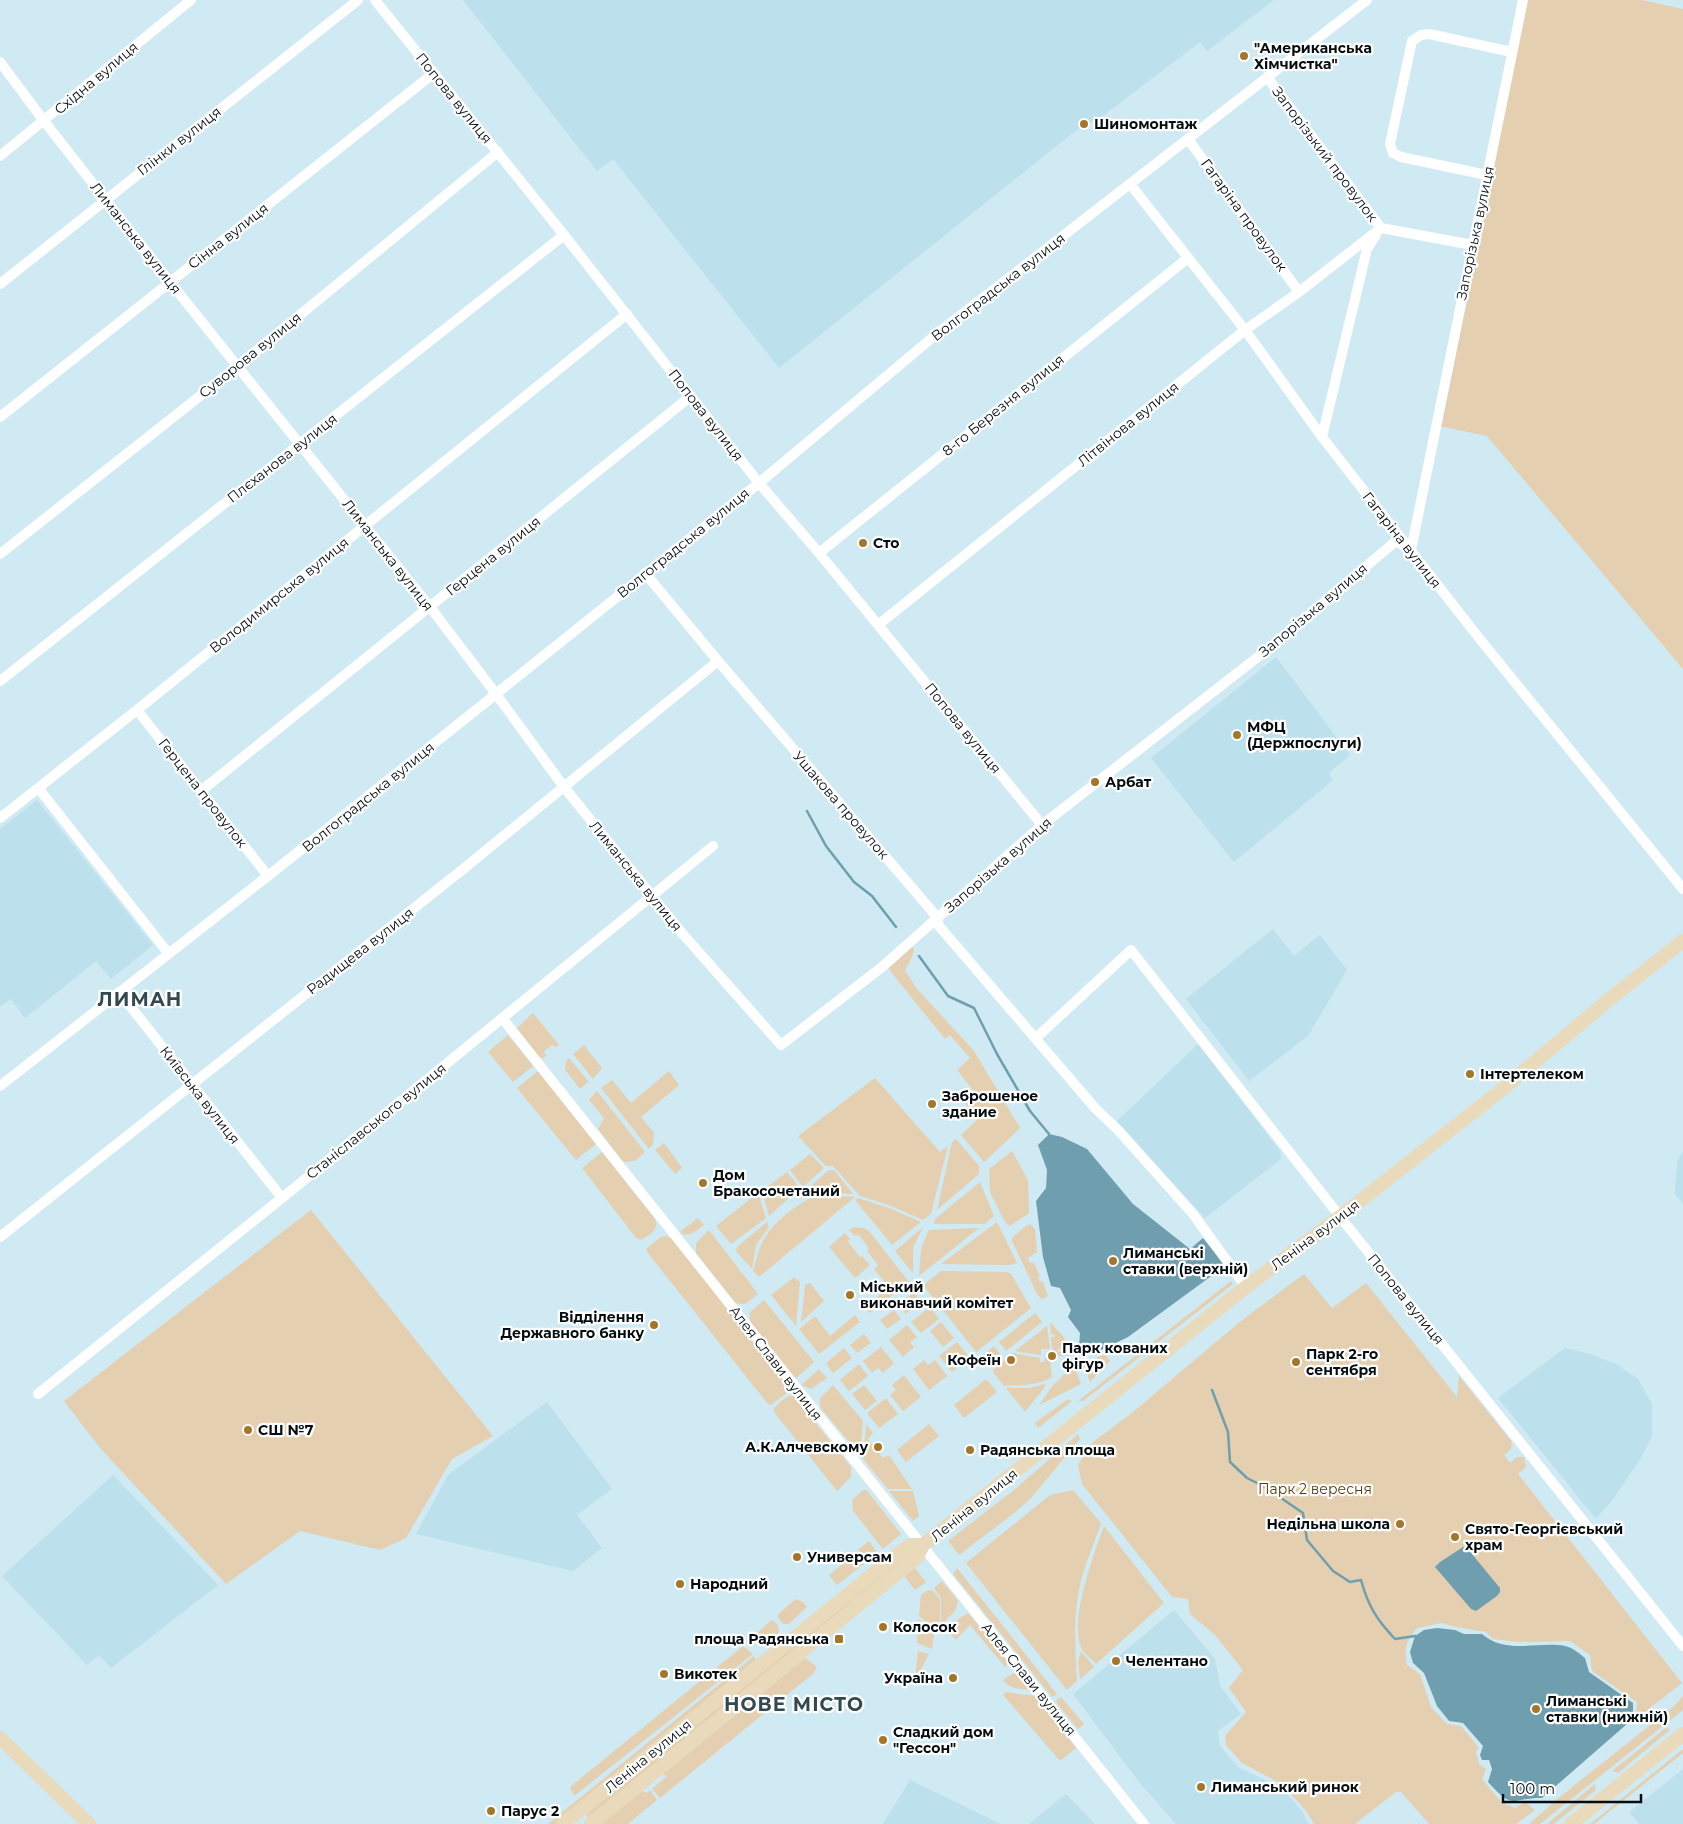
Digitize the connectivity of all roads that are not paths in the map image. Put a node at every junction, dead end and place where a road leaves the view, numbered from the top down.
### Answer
1 (190, 0) edge
2 (358, 0) edge
3 (375, 0) edge
4 (1367, 0) edge
5 (1523, 0) edge
6 (1512, 52) junction
7 (0, 62) edge
8 (434, 73) junction
9 (1267, 77) junction
10 (44, 121) junction
11 (1188, 139) junction
12 (498, 152) junction
13 (0, 156) edge
14 (1487, 175) junction
15 (1130, 184) junction
16 (106, 199) junction
17 (1381, 228) junction
18 (564, 235) junction
19 (1473, 245) junction
20 (1188, 258) junction
21 (170, 282) junction
22 (0, 284) edge
23 (1299, 292) junction
24 (627, 314) junction
25 (1245, 330) junction
26 (238, 366) junction
27 (690, 396) junction
28 (0, 417) edge
29 (1322, 437) junction
30 (300, 443) junction
31 (759, 483) junction
32 (365, 526) junction
33 (1411, 550) junction
34 (819, 553) junction
35 (0, 554) edge
36 (645, 573) junction
37 (430, 608) junction
38 (878, 625) junction
39 (718, 662) junction
40 (0, 681) edge
41 (496, 694) junction
42 (137, 710) junction
43 (564, 787) junction
44 (39, 788) junction
45 (201, 791) junction
46 (0, 818) edge
47 (1042, 825) junction
48 (713, 846) dead end
49 (268, 876) junction
50 (1683, 889) edge
51 (652, 896) junction
52 (937, 917) junction
53 (1683, 941) edge
54 (169, 954) junction
55 (119, 992) junction
56 (502, 1018) junction
57 (1036, 1038) junction
58 (781, 1045) joint
59 (191, 1085) junction
60 (0, 1086) edge
61 (282, 1198) junction
62 (1341, 1216) junction
63 (0, 1237) edge
64 (1246, 1287) junction
65 (38, 1394) dead end
66 (923, 1545) junction
67 (1683, 1646) edge
68 (1683, 1734) edge
69 (0, 1738) edge
70 (89, 1824) edge
71 (563, 1824) edge
72 (591, 1824) edge
73 (1144, 1824) edge
74 (1571, 1824) edge

1 - 10 street, Східна вулиця
2 - 16 street, Глінки вулиця
3 - 8 street, Попова вулиця
4 - 9 street, Волгоградська вулиця
5 - 6 street, Запорізька вулиця
6 - 14 street, Запорізька вулиця
6 - 14 street
7 - 10 street, Лиманська вулиця
8 - 12 street, Попова вулиця
8 - 21 street, Сінна вулиця
9 - 11 street, Волгоградська вулиця
9 - 17 street, Запорізький провулок
10 - 13 street, Східна вулиця
10 - 16 street, Лиманська вулиця
11 - 15 street, Волгоградська вулиця
11 - 23 street, Гагаріна провулок
12 - 18 street, Попова вулиця
12 - 26 street, Суворова вулиця
14 - 19 street, Запорізька вулиця
15 - 20 street, Гагаріна вулиця
15 - 31 street, Волгоградська вулиця
16 - 21 street, Лиманська вулиця
16 - 22 street, Глінки вулиця
17 - 19 street, Запорізький провулок
17 - 23 street, Літвінова вулиця
17 - 29 street
18 - 24 street, Попова вулиця
18 - 30 street, Плєханова вулиця
19 - 33 street, Запорізька вулиця
20 - 25 street, Гагаріна вулиця
20 - 34 street, 8-го Березня вулиця
21 - 26 street, Лиманська вулиця
21 - 28 street, Сінна вулиця
23 - 25 street, Літвінова вулиця
24 - 27 street, Попова вулиця
24 - 32 street, Володимирська вулиця
25 - 29 street, Гагаріна вулиця
25 - 38 street, Літвінова вулиця
26 - 30 street, Лиманська вулиця
26 - 35 street, Суворова вулиця
27 - 31 street, Попова вулиця
27 - 37 street, Герцена вулиця
29 - 33 street, Гагаріна вулиця
30 - 32 street, Лиманська вулиця
30 - 40 street, Плєханова вулиця
31 - 34 street, Попова вулиця
31 - 36 street, Волгоградська вулиця
32 - 37 street, Лиманська вулиця
32 - 42 street, Володимирська вулиця
33 - 47 street, Запорізька вулиця
33 - 50 street, Гагаріна вулиця
34 - 38 street, Попова вулиця
36 - 39 street, Ушакова провулок
36 - 41 street, Волгоградська вулиця
37 - 41 street, Лиманська вулиця
37 - 45 street, Герцена вулиця
38 - 47 street, Попова вулиця
39 - 43 street, Радищева вулиця
39 - 52 street, Ушакова провулок
41 - 43 street, Лиманська вулиця
41 - 49 street, Волгоградська вулиця
42 - 44 street, Володимирська вулиця
42 - 45 street, Герцена провулок
43 - 51 street, Лиманська вулиця
43 - 59 street, Радищева вулиця
44 - 46 street, Володимирська вулиця
44 - 54 street
45 - 49 street, Герцена провулок
47 - 52 street, Запорізька вулиця
48 - 51 street, Станіславського вулиця
49 - 54 street, Волгоградська вулиця
51 - 56 street, Станіславського вулиця
51 - 58 street, Лиманська вулиця
52 - 57 street, Ушакова провулок
52 - 58 street, Запорізька вулиця
53 - 62 street, Леніна вулиця
54 - 55 street, Волгоградська вулиця
55 - 59 street, Київська вулиця
55 - 60 street, Волгоградська вулиця
56 - 61 street, Станіславського вулиця
56 - 66 street, Алея Слави вулиця
57 - 62 street, Попова вулиця
57 - 64 street, Ушакова провулок
59 - 61 street, Київська вулиця
59 - 63 street, Радищева вулиця
61 - 65 street, Станіславського вулиця
62 - 64 street, Леніна вулиця
62 - 67 street, Попова вулиця
64 - 66 street, Леніна вулиця
66 - 71 street, Леніна вулиця
66 - 72 street, Леніна вулиця
66 - 73 street, Алея Слави вулиця
68 - 74 street
69 - 70 street

